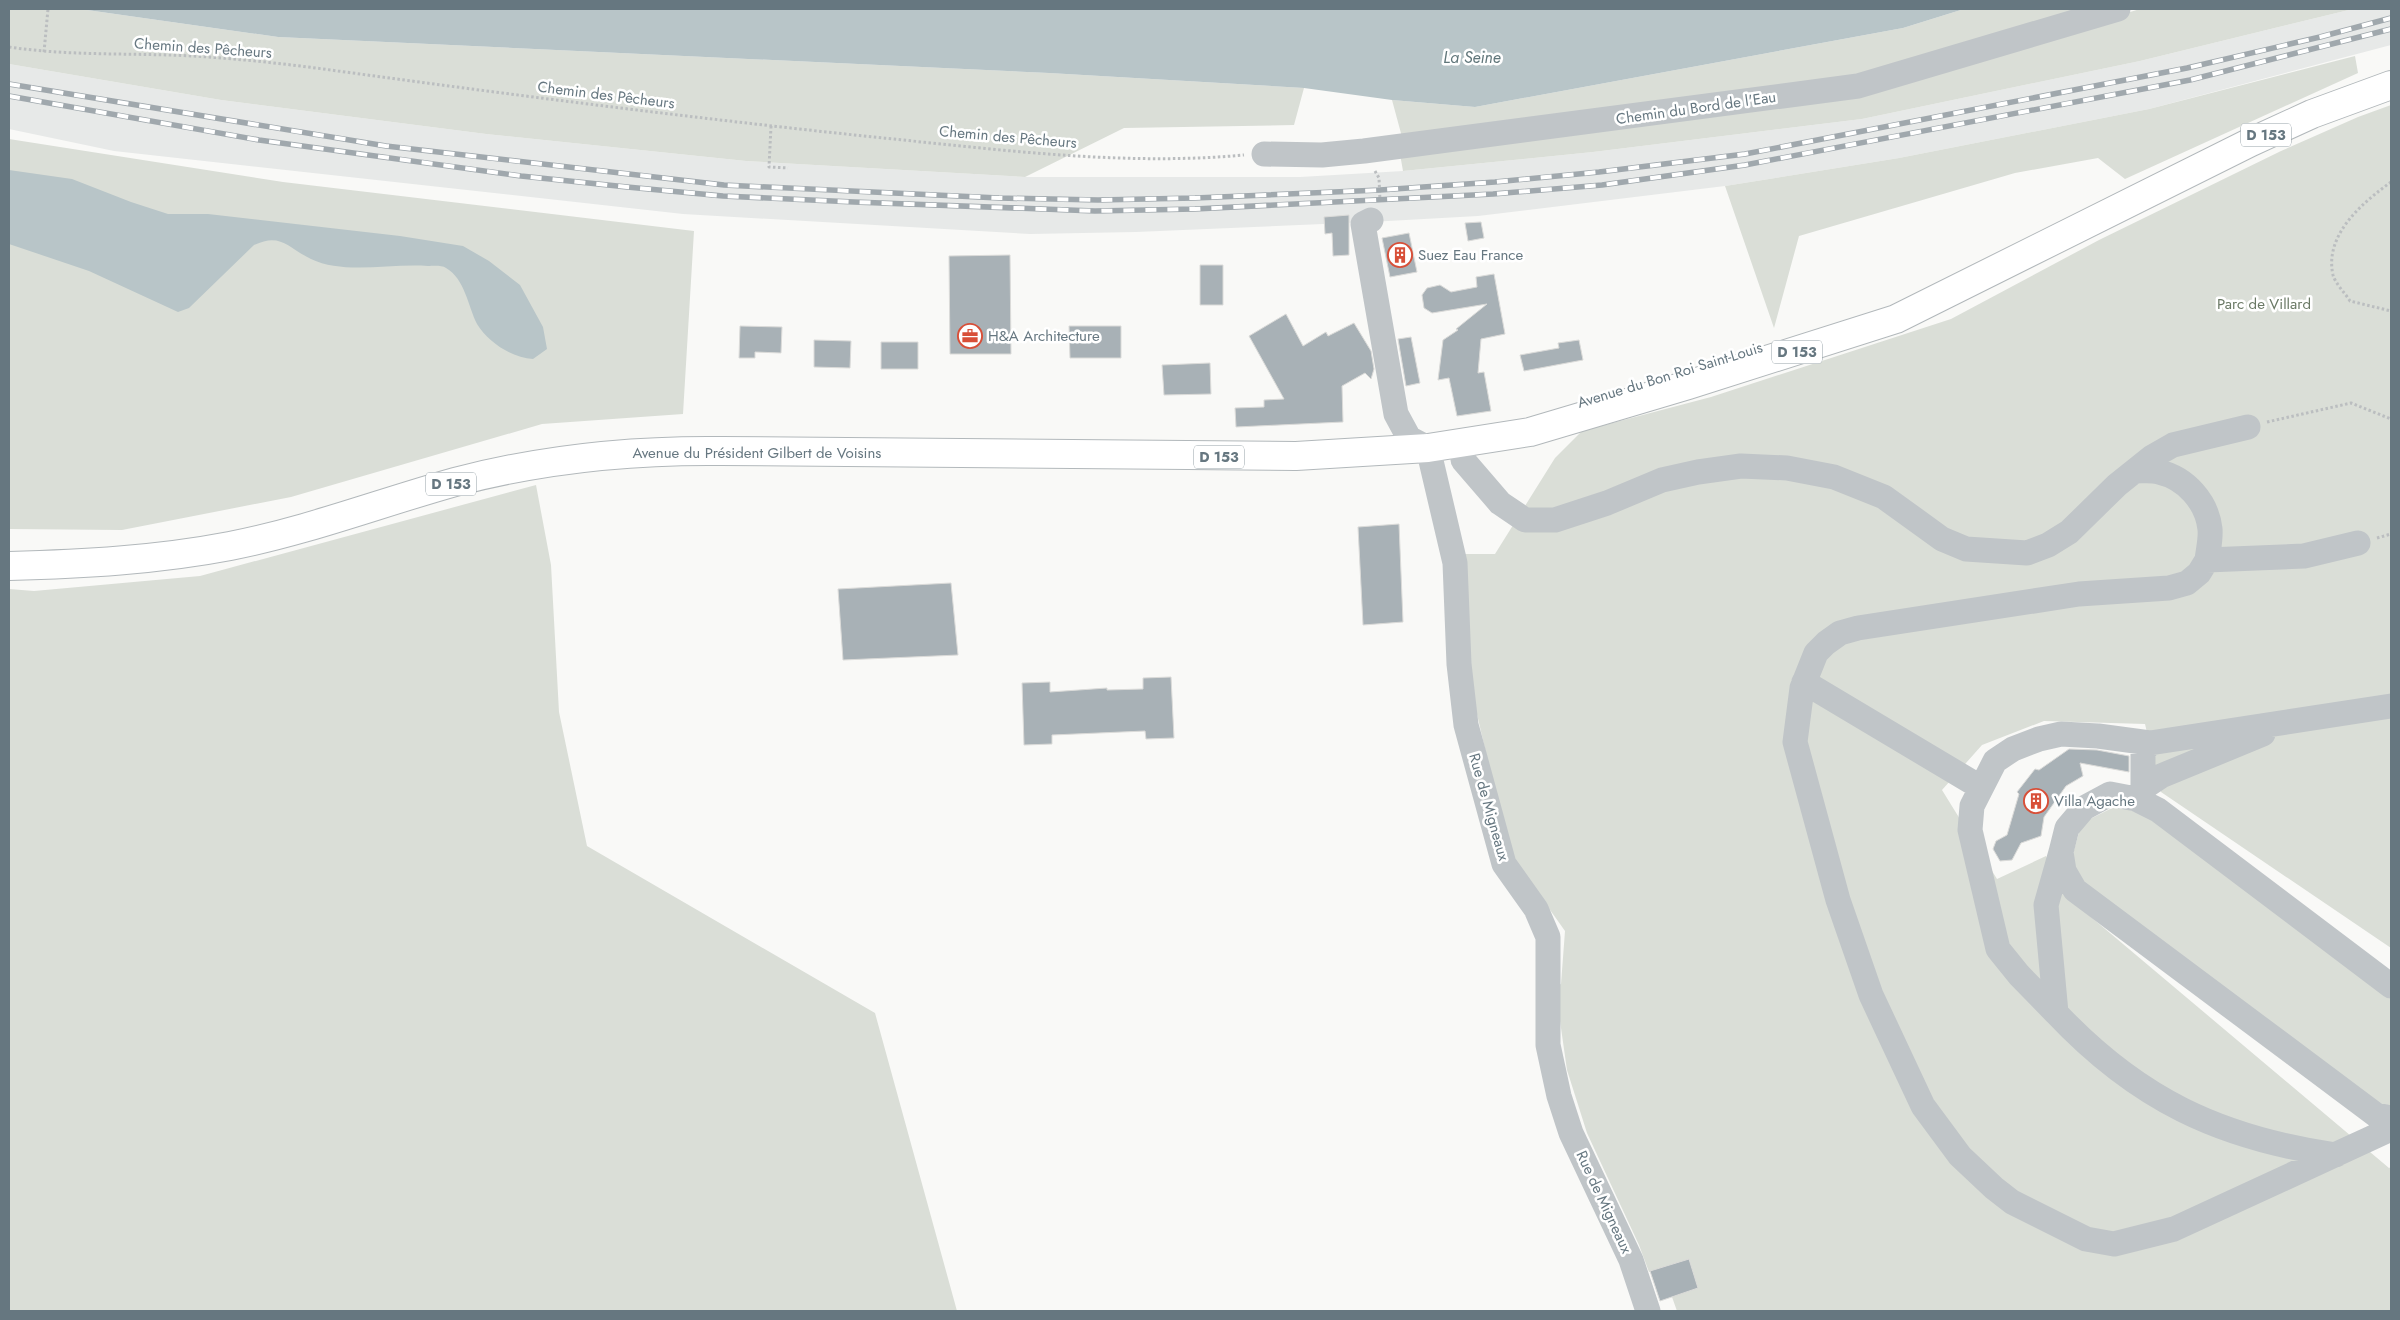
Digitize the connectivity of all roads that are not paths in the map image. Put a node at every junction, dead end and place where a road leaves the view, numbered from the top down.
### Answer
1 (2118, 9) edge
2 (2391, 84) edge
3 (1264, 154) road end
4 (1370, 220) road end
5 (2248, 427) road end
6 (1419, 443) junction
7 (1463, 460) dead end
8 (2136, 471) junction
9 (2358, 543) dead end
10 (2208, 560) junction
11 (9, 566) edge
12 (1804, 682) junction
13 (2391, 706) edge
14 (2296, 719) junction
15 (2150, 743) junction
16 (1980, 787) junction
17 (2140, 794) junction
18 (2061, 852) junction
19 (2391, 986) edge
20 (2056, 1013) junction
21 (2382, 1125) edge
22 (2336, 1155) junction
23 (1648, 1311) edge

1 - 3 street, Chemin du Bord de l'Eau
2 - 6 main road, Avenue du Bon Roi Saint-Louis / D 153
4 - 6 street, Rue de Migneaux
5 - 8 street
6 - 11 main road, Avenue du Président Gilbert de Voisins / D 153
6 - 23 street, Rue de Migneaux
7 - 8 street
8 - 10 street
9 - 10 street
10 - 12 street
12 - 16 street
12 - 22 street
13 - 14 street
14 - 15 street
14 - 17 street
15 - 16 street
15 - 17 street
16 - 20 street
17 - 18 street
17 - 19 street
18 - 20 street
18 - 21 street
20 - 22 street
21 - 22 street

